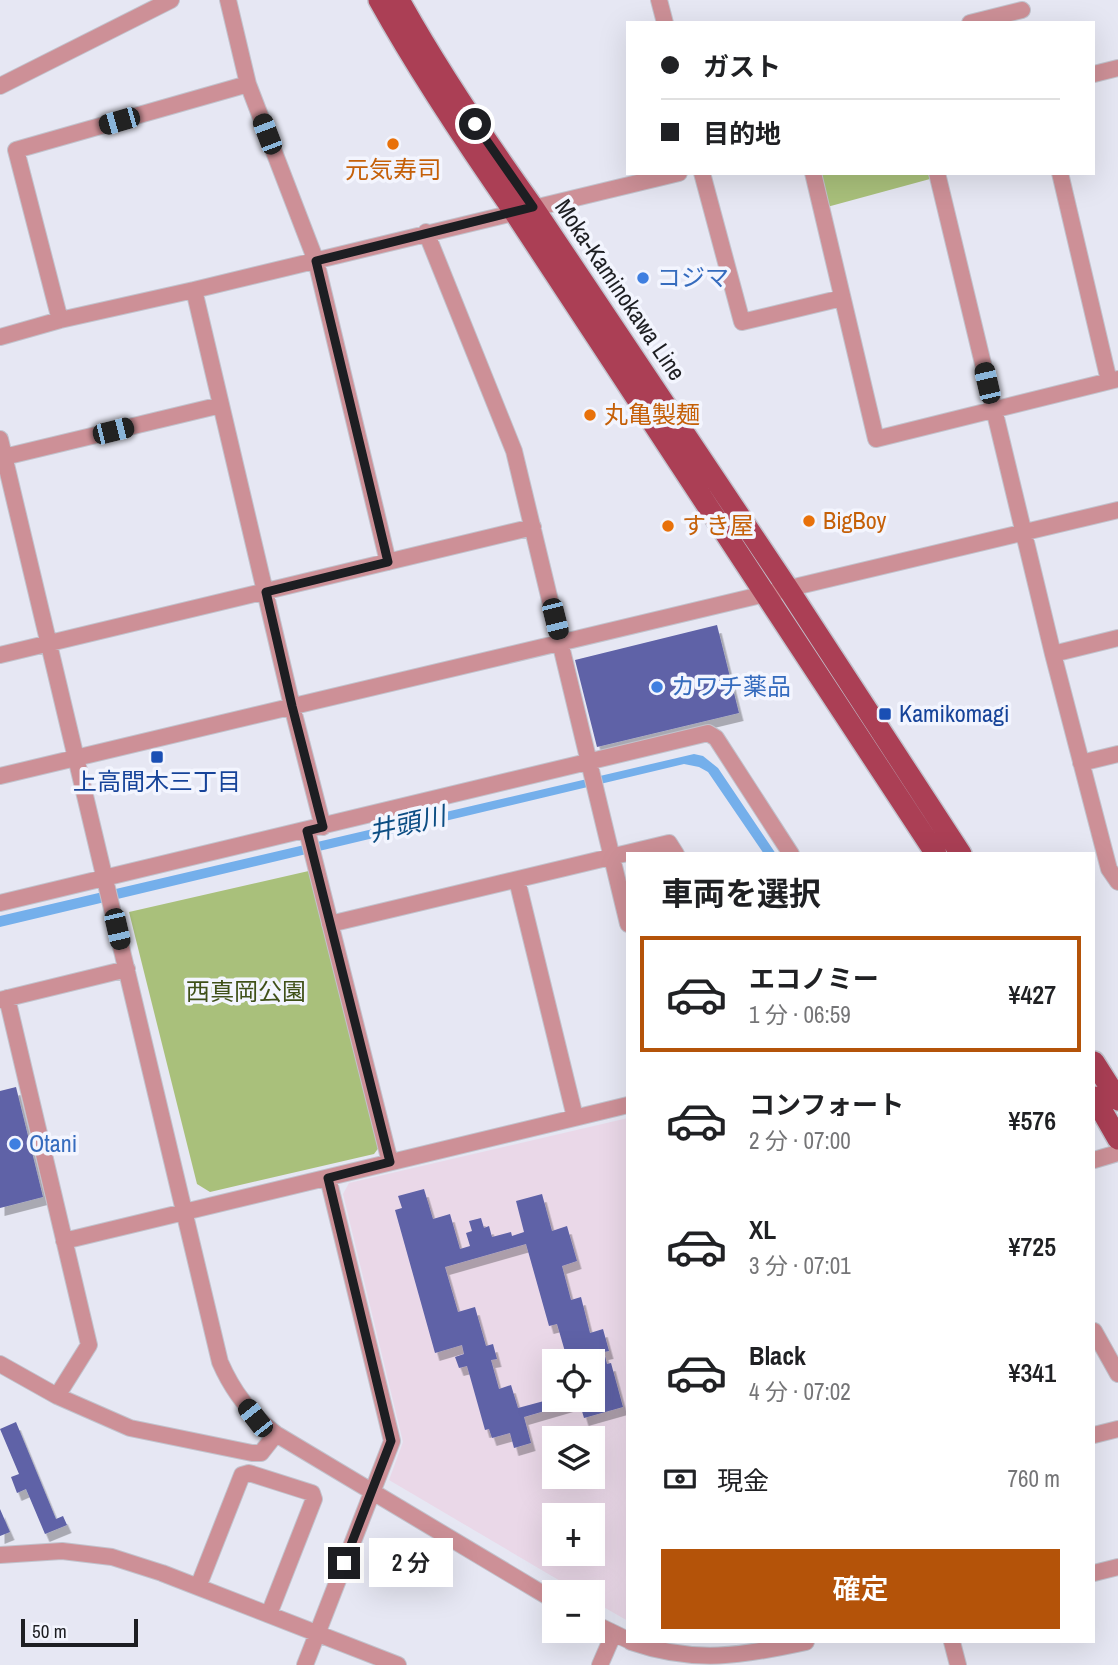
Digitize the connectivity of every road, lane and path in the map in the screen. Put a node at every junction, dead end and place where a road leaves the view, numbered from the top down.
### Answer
1 (171, 0) edge
2 (228, 0) edge
3 (379, 0) edge
4 (399, 0) edge
5 (659, 0) edge
6 (1022, 11) edge
7 (664, 21) edge
8 (979, 21) edge
9 (1118, 68) edge
10 (1095, 74) edge
11 (248, 84) junction
12 (0, 86) edge
13 (671, 175) edge
14 (703, 175) edge
15 (813, 175) edge
16 (937, 175) edge
17 (1061, 175) edge
18 (524, 210) junction
19 (426, 233) junction
20 (316, 261) junction
21 (194, 290) junction
22 (842, 298) junction
23 (60, 320) junction
24 (0, 337) edge
25 (1114, 380) edge
26 (221, 405) junction
27 (993, 409) junction
28 (0, 439) edge
29 (2, 458) edge
30 (1118, 510) edge
31 (533, 527) junction
32 (1023, 532) junction
33 (388, 562) junction
34 (787, 587) junction
35 (266, 592) junction
36 (765, 593) junction
37 (1118, 638) edge
38 (561, 642) junction
39 (48, 643) junction
40 (1053, 654) junction
41 (0, 655) edge
42 (292, 706) junction
43 (1118, 754) edge
44 (76, 758) junction
45 (590, 762) junction
46 (1082, 763) junction
47 (0, 776) edge
48 (315, 829) junction
49 (630, 852) edge
50 (675, 852) edge
51 (790, 852) edge
52 (935, 852) edge
53 (960, 852) edge
54 (626, 853) edge
55 (612, 856) junction
56 (1115, 872) edge
57 (105, 878) junction
58 (1095, 878) edge
59 (517, 880) junction
60 (0, 904) edge
61 (626, 916) edge
62 (330, 924) junction
63 (127, 969) junction
64 (4, 999) edge
65 (1095, 1064) edge
66 (1095, 1099) edge
67 (1118, 1100) edge
68 (626, 1105) edge
69 (575, 1117) junction
70 (1118, 1139) edge
71 (1118, 1153) edge
72 (1095, 1160) edge
73 (390, 1162) junction
74 (328, 1178) junction
75 (184, 1213) junction
76 (64, 1241) junction
77 (1095, 1333) edge
78 (0, 1364) edge
79 (1118, 1374) edge
80 (57, 1396) junction
81 (1118, 1429) edge
82 (276, 1434) junction
83 (1095, 1435) edge
84 (372, 1493) junction
85 (0, 1555) edge
86 (1118, 1567) edge
87 (1095, 1573) edge
88 (198, 1587) junction
89 (542, 1593) edge
90 (269, 1614) junction
91 (605, 1629) edge
92 (317, 1632) junction
93 (624, 1639) edge
94 (635, 1643) edge
95 (804, 1643) edge
96 (952, 1643) edge
97 (766, 1658) edge
98 (305, 1665) edge
99 (398, 1665) edge
100 (600, 1665) edge
101 (958, 1665) edge

1 - 12 street
2 - 11 street
3 - 18 main road, Moka-Kaminokawa Line
4 - 18 main road, Moka-Kaminokawa Line
5 - 7 street
6 - 8 street
9 - 10 street
11 - 20 street
11 - 23 street
13 - 18 street
14 - 22 street
15 - 22 street
16 - 27 street
17 - 25 street
18 - 19 street
18 - 34 main road, Moka-Kaminokawa Line
18 - 36 main road, Moka-Kaminokawa Line
19 - 20 street
19 - 31 street
20 - 21 street
20 - 33 street
21 - 23 street
21 - 26 street
22 - 27 street
23 - 24 street
25 - 27 street
26 - 29 street
26 - 35 street
27 - 32 street
28 - 29 street
29 - 39 street
30 - 32 street
31 - 33 street
31 - 38 street
32 - 34 street
32 - 40 street
33 - 35 street
34 - 36 street
34 - 53 main road, Moka-Kaminokawa Line
35 - 39 street
35 - 42 street
36 - 38 street
36 - 52 main road, Moka-Kaminokawa Line
37 - 40 street
38 - 42 street
38 - 45 street
39 - 41 street
39 - 44 street
40 - 46 street
42 - 44 street
42 - 48 street
43 - 46 street
44 - 47 street
44 - 57 street
45 - 48 street
45 - 51 street
45 - 55 street
46 - 56 street
48 - 57 street
48 - 62 street
49 - 50 street
54 - 55 street
55 - 59 street
55 - 61 street
56 - 58 street
57 - 60 street
57 - 63 street
59 - 62 street
59 - 69 street
62 - 73 street
63 - 64 street
63 - 75 street
64 - 76 street
65 - 67 main road
66 - 70 main road
68 - 69 street
69 - 73 street
71 - 72 street
73 - 74 street
74 - 75 street
74 - 84 street
75 - 76 street
75 - 82 street
76 - 80 street
77 - 79 street
78 - 80 street
80 - 82 street
81 - 83 street
82 - 84 street
84 - 89 street
84 - 92 street
85 - 88 street
86 - 87 street
88 - 90 street
88 - 90 street
90 - 92 street
91 - 93 street
92 - 98 street
92 - 99 street
93 - 100 street
94 - 97 street
95 - 97 street
96 - 101 street

